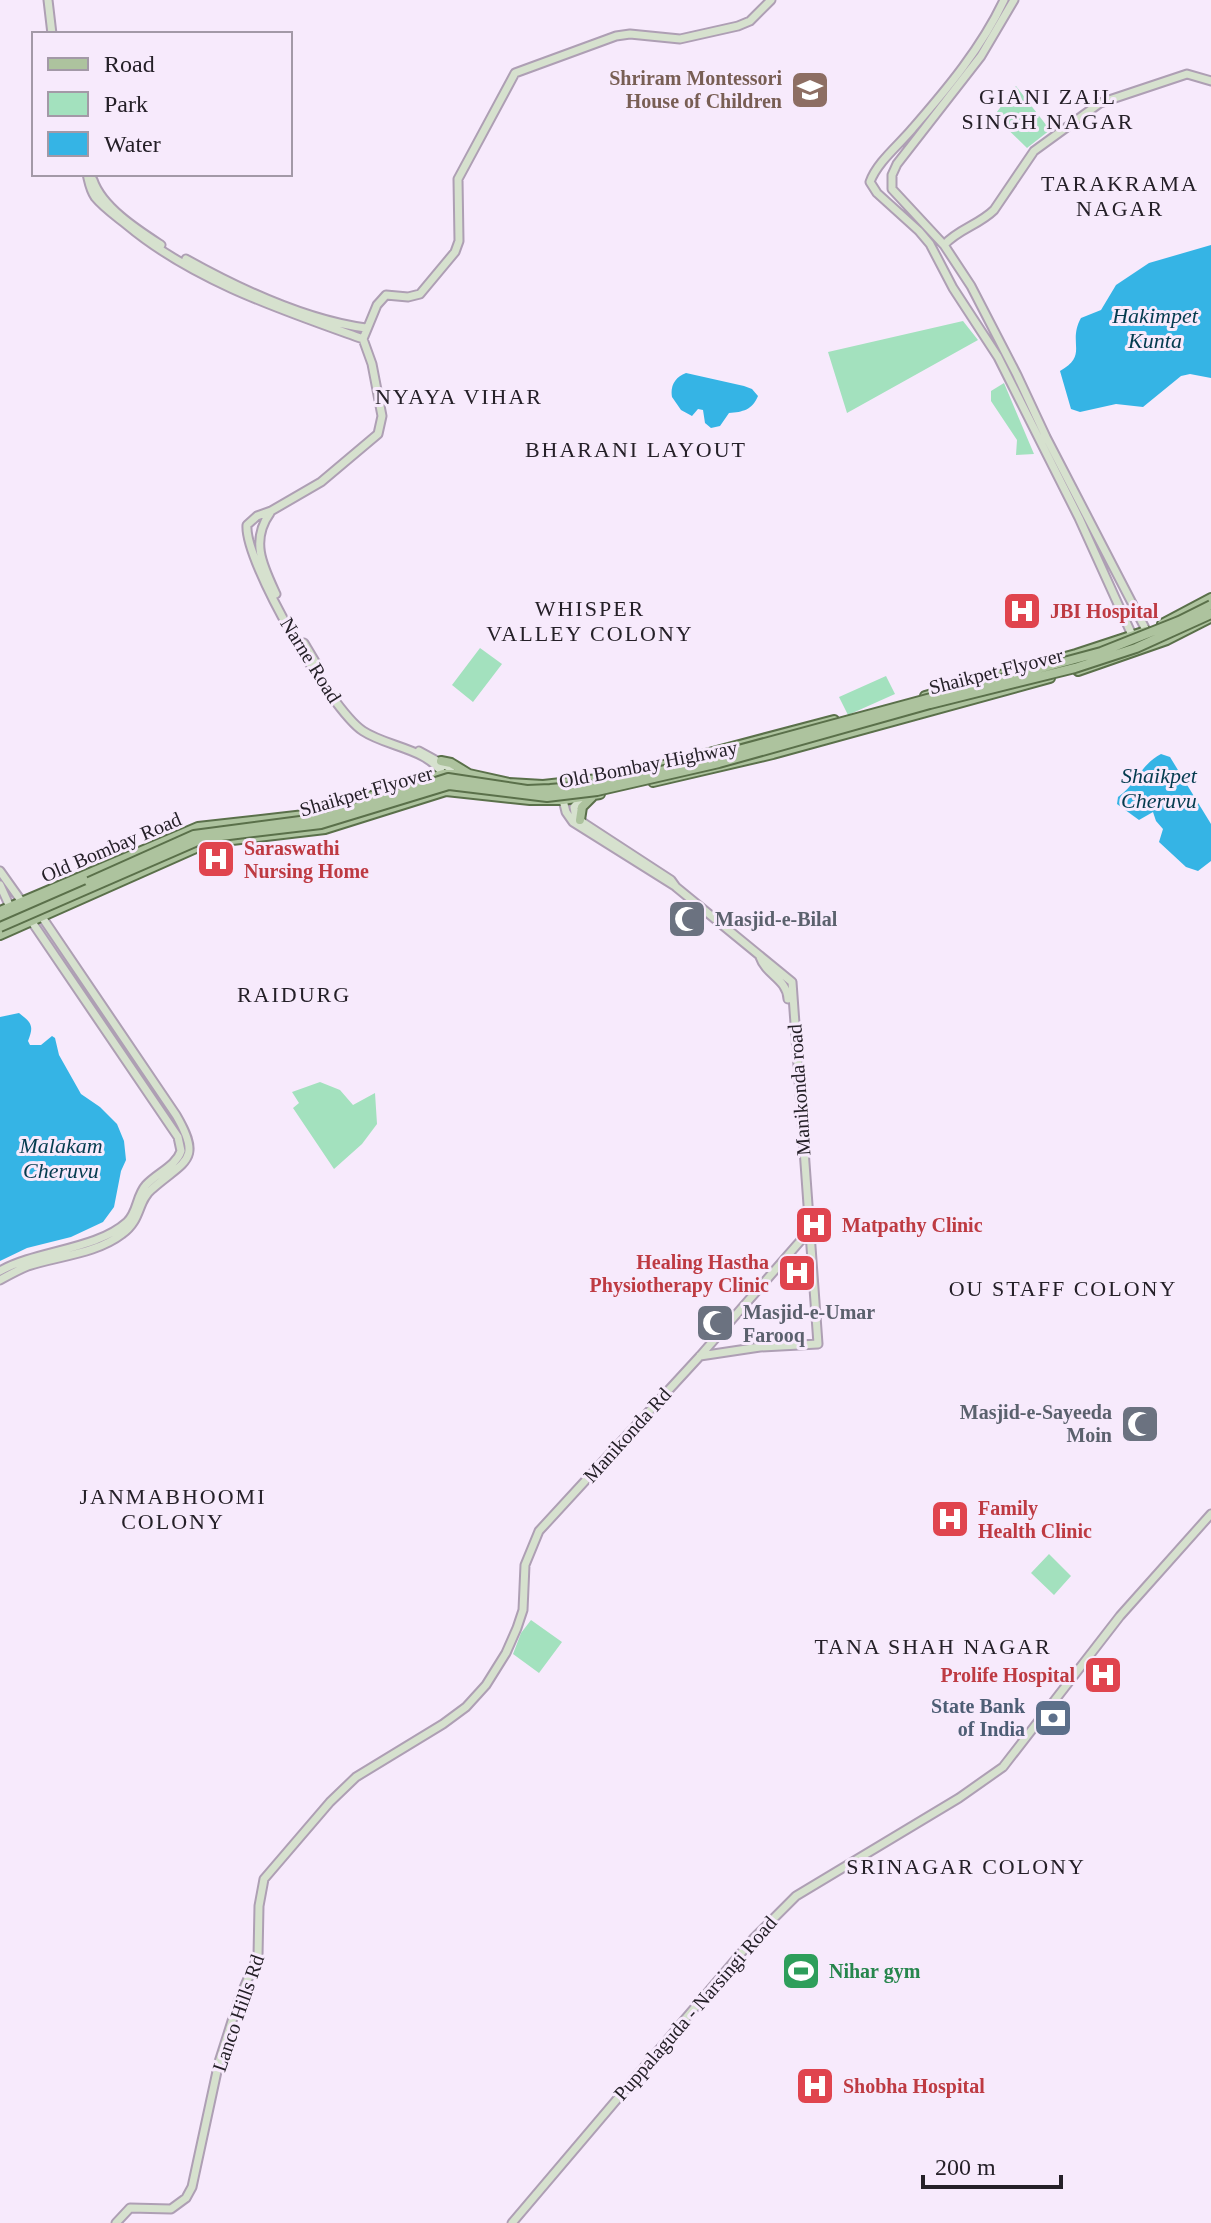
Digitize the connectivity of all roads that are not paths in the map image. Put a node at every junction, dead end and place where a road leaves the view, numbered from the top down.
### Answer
1 (51, 0) edge
2 (771, 0) edge
3 (1004, 0) edge
4 (1014, 0) edge
5 (54, 32) edge
6 (1211, 81) edge
7 (89, 176) edge
8 (90, 176) edge
9 (944, 245) junction
10 (366, 328) junction
11 (363, 339) junction
12 (1014, 376) junction
13 (271, 511) junction
14 (1106, 549) junction
15 (1095, 554) junction
16 (1211, 598) edge
17 (1211, 605) edge
18 (1211, 616) edge
19 (1146, 630) junction
20 (1132, 635) junction
21 (1081, 653) junction
22 (1084, 669) junction
23 (796, 729) junction
24 (799, 747) junction
25 (441, 761) junction
26 (454, 773) junction
27 (443, 774) junction
28 (469, 774) junction
29 (565, 784) joint
30 (456, 791) junction
31 (596, 795) junction
32 (582, 797) junction
33 (563, 800) junction
34 (580, 820) junction
35 (0, 871) edge
36 (0, 885) edge
37 (676, 887) junction
38 (22, 902) junction
39 (10, 907) junction
40 (0, 911) edge
41 (42, 917) junction
42 (0, 919) edge
43 (32, 922) junction
44 (0, 927) edge
45 (0, 935) edge
46 (146, 1189) junction
47 (133, 1220) junction
48 (809, 1239) junction
49 (0, 1271) edge
50 (0, 1280) edge
51 (700, 1356) junction
52 (1211, 1514) edge
53 (502, 1661) joint
54 (116, 2223) edge
55 (512, 2223) edge

1 - 5 street
2 - 10 street
3 - 12 street
4 - 9 street
6 - 9 street
7 - 11 street
8 - 10 street
9 - 12 street
10 - 11 street
11 - 13 street, Narne Road
12 - 14 street
12 - 15 street
13 - 25 street, Narne Road
13 - 27 street, Narne Road
14 - 15 street
14 - 19 street
15 - 20 street
16 - 19 main road, Old Bombay Highway
17 - 42 main road, Shaikpet Flyover, bridge
18 - 22 main road, Old Bombay Highway
18 - 44 main road, Shaikpet Flyover, bridge
19 - 20 main road, Old Bombay Highway
20 - 21 main road, Old Bombay Highway
21 - 22 main road
21 - 23 main road, Old Bombay Highway
22 - 24 main road, Old Bombay Highway
23 - 24 main road
23 - 29 main road, Old Bombay Highway
24 - 31 main road, Old Bombay Highway
25 - 26 street, Narne Road
25 - 28 main road
26 - 27 main road, Old Bombay Road
26 - 28 main road, Old Bombay Road
26 - 30 street
27 - 38 main road, Old Bombay Road
28 - 29 main road, Old Bombay Road
30 - 33 main road, Old Bombay Highway
30 - 41 main road, Old Bombay Highway
31 - 32 main road, Old Bombay Highway
31 - 34 main road
32 - 33 main road, Old Bombay Highway
32 - 34 street
33 - 37 street, Manikonda road
34 - 37 street, Manikonda road
35 - 38 street
36 - 39 street
37 - 48 street, Manikonda road
38 - 39 main road, Old Bombay Road
39 - 40 main road, Old Bombay Road
41 - 43 main road, Old Bombay Highway
41 - 46 street
43 - 45 main road, Old Bombay Highway
43 - 46 street
46 - 47 street
47 - 49 street
47 - 50 street
48 - 51 street, Manikonda Rd
48 - 51 street, Manikonda road
51 - 53 street, Manikonda Rd
52 - 55 street, Puppalaguda - Narsingi Road
53 - 54 street, Lanco Hills Rd

